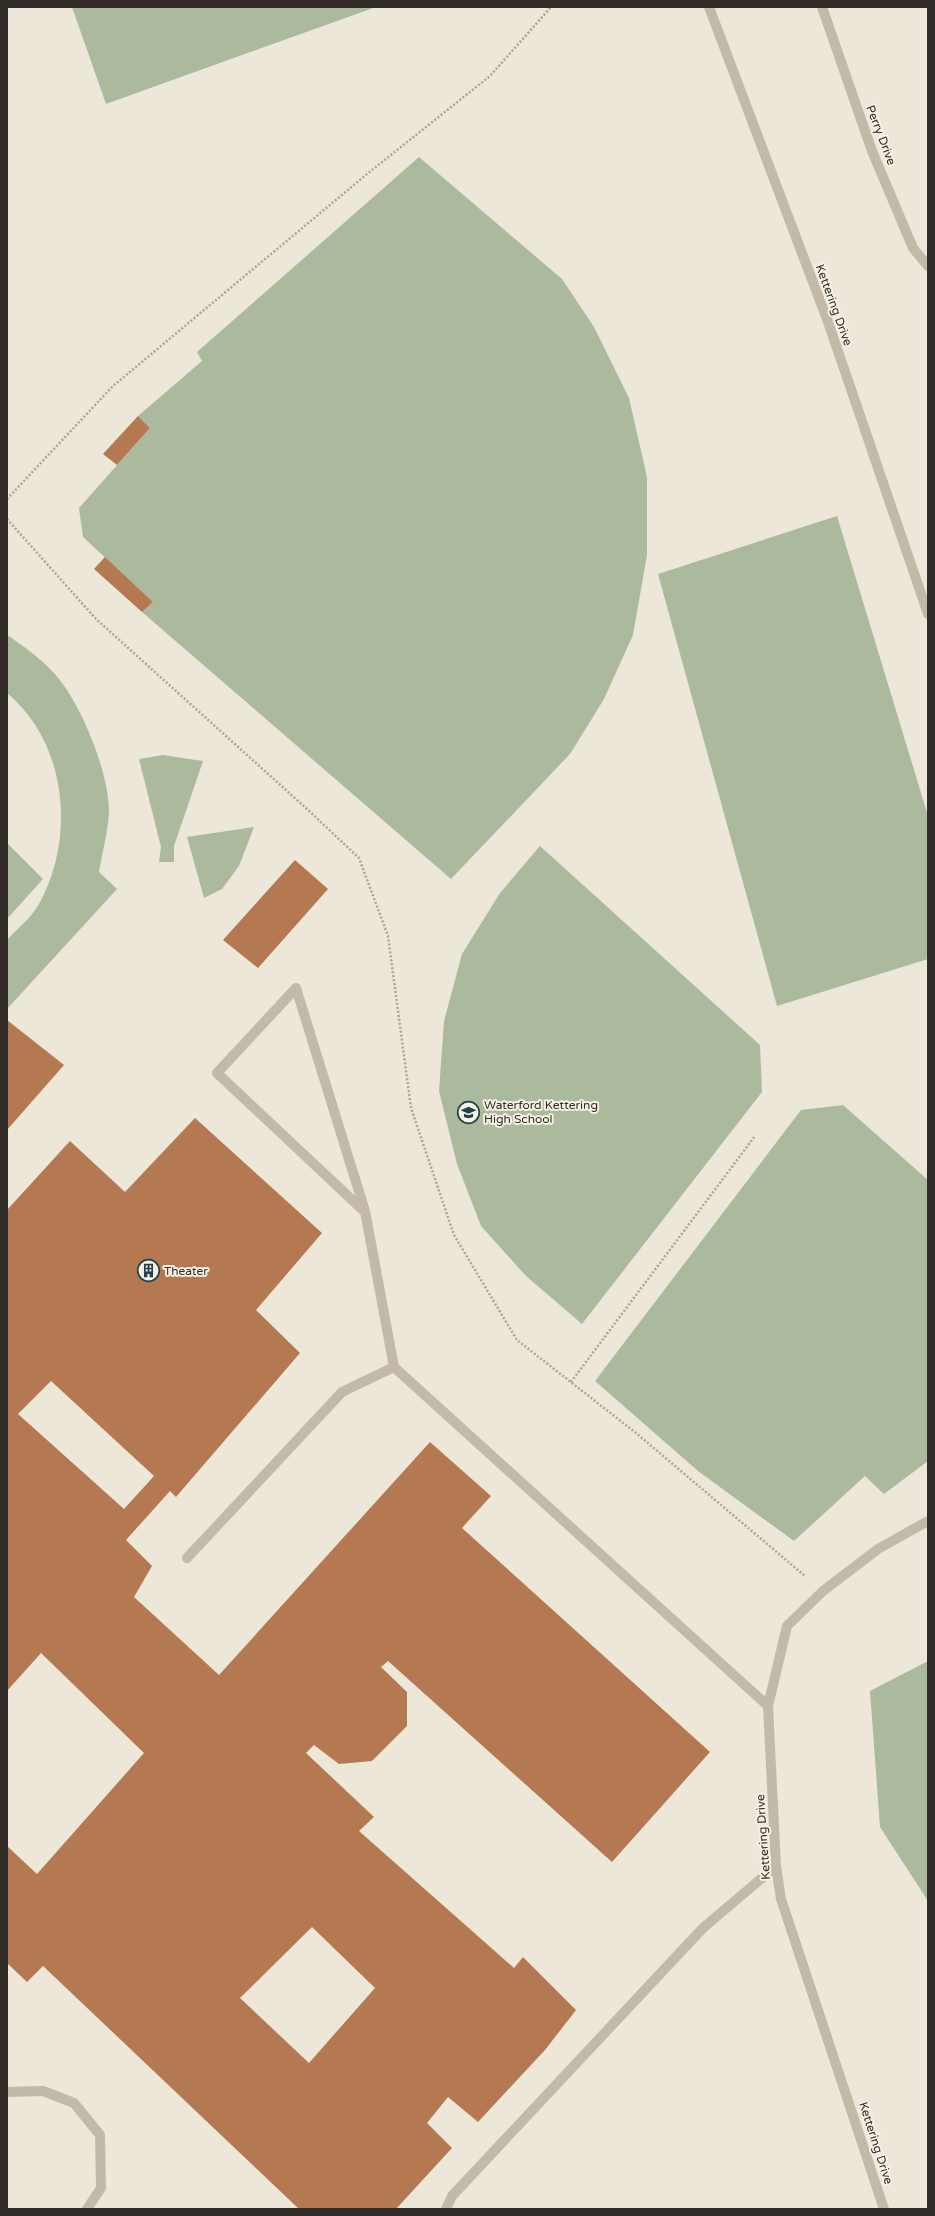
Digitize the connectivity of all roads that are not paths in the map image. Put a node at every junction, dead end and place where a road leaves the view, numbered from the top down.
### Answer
1 (709, 7) edge
2 (822, 7) edge
3 (928, 266) edge
4 (928, 614) edge
5 (365, 1211) junction
6 (394, 1367) junction
7 (928, 1521) edge
8 (187, 1558) dead end
9 (768, 1706) junction
10 (776, 1866) junction
11 (7, 2092) edge
12 (87, 2209) edge
13 (446, 2209) edge
14 (884, 2209) edge

1 - 4 street, Kettering Drive
2 - 3 street, Perry Drive
5 - 5 street
5 - 6 street
6 - 8 street
6 - 9 street
7 - 9 street, Kettering Drive
9 - 10 street, Kettering Drive
10 - 13 street
10 - 14 street, Kettering Drive
11 - 12 street

